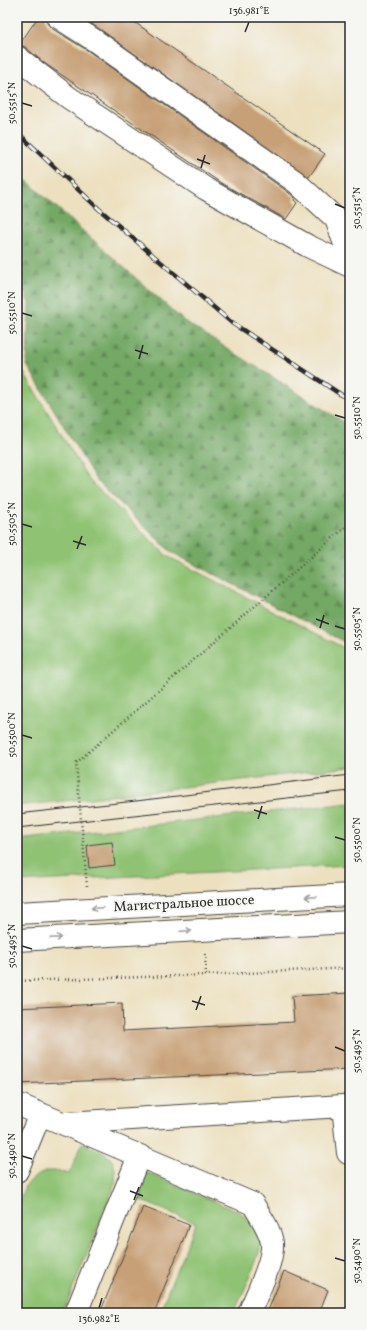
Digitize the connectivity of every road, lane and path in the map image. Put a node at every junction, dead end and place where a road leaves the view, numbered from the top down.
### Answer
1 (58, 17) edge
2 (17, 57) edge
3 (350, 258) edge
4 (350, 266) edge
5 (350, 523) edge
6 (87, 889) dead end
7 (350, 895) edge
8 (17, 913) edge
9 (350, 922) edge
10 (17, 940) edge
11 (204, 947) dead end
12 (350, 968) edge
13 (206, 975) junction
14 (17, 981) edge
15 (17, 1104) edge
16 (40, 1114) junction
17 (62, 1123) junction
18 (350, 1153) edge
19 (140, 1156) junction
20 (17, 1171) edge
21 (76, 1313) edge
22 (249, 1313) edge

1 - 3 main road
2 - 4 main road
5 - 6 path
7 -> 8 main road, Магистральное шоссе
10 -> 9 main road, Магистральное шоссе
11 - 13 path
12 - 13 path
13 - 14 path
15 - 16 main road
16 - 17 main road
16 - 20 main road
17 - 18 main road
17 - 19 main road
19 - 21 main road
19 - 22 main road

